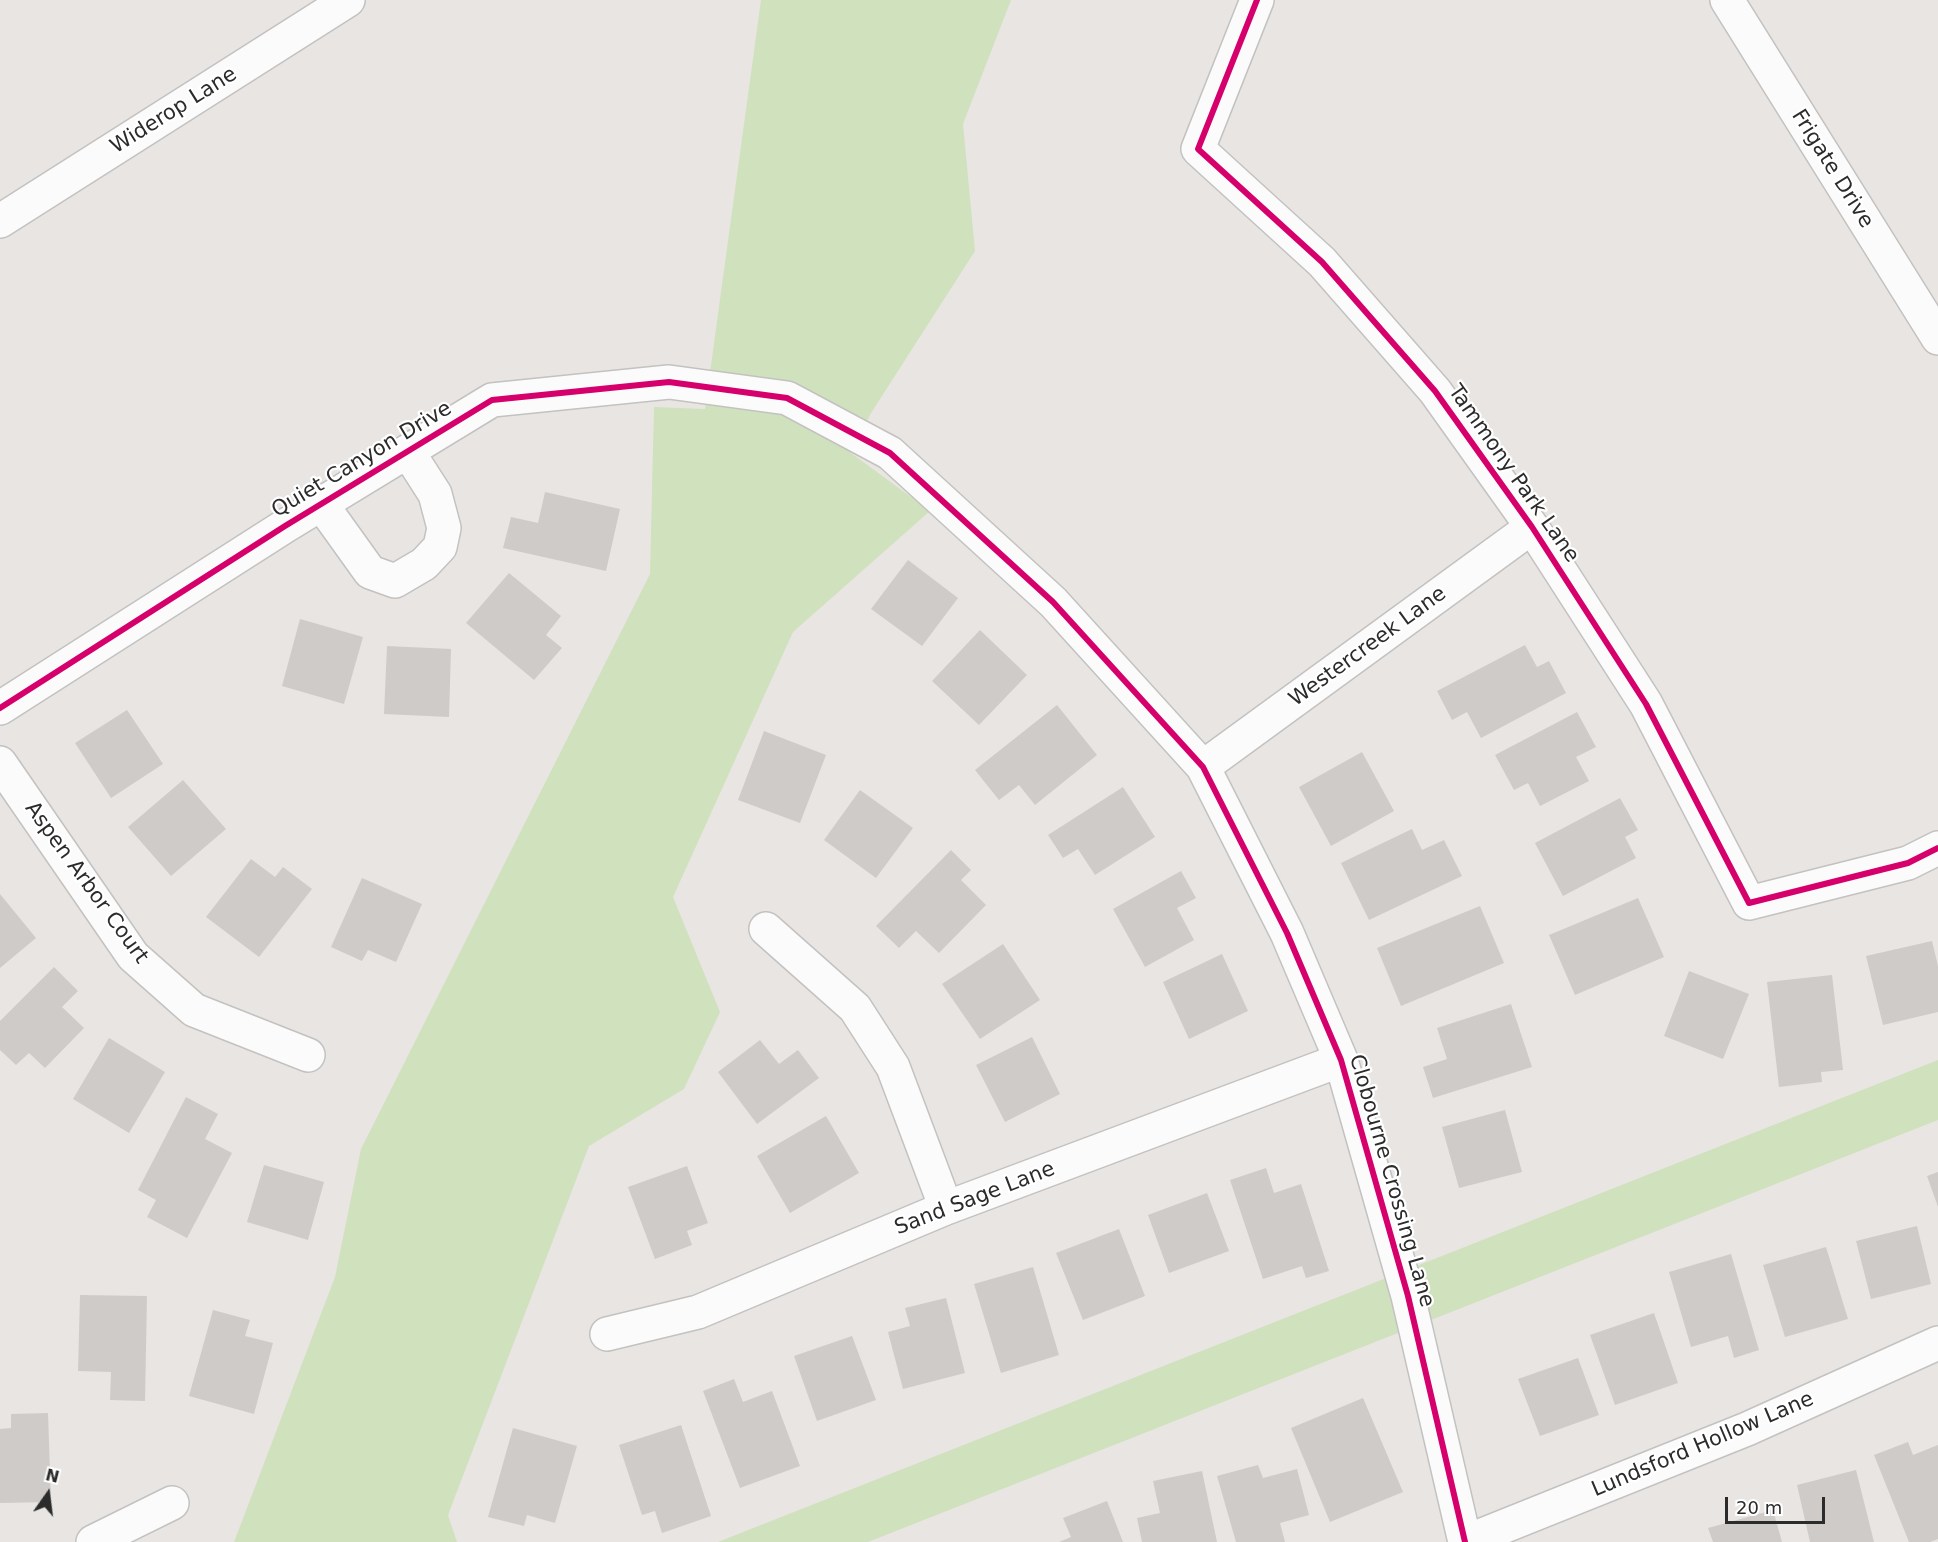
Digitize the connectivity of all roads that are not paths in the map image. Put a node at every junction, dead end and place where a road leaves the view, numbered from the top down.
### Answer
1 (348, 0) edge
2 (1257, 0) edge
3 (1727, 0) edge
4 (0, 221) edge
5 (1938, 338) edge
6 (787, 398) joint
7 (408, 452) junction
8 (322, 505) junction
9 (1533, 527) junction
10 (0, 708) edge
11 (0, 763) edge
12 (1203, 767) junction
13 (1938, 848) edge
14 (766, 929) dead end
15 (308, 1055) dead end
16 (1341, 1060) junction
17 (946, 1208) junction
18 (607, 1334) dead end
19 (1938, 1343) edge
20 (172, 1503) dead end
21 (93, 1542) edge
22 (1465, 1542) edge

1 - 4 street, Widerop Lane
2 - 9 street, Tammony Park Lane
3 - 5 street, Frigate Drive
6 - 7 street, Quiet Canyon Drive
6 - 12 street, Clobourne Crossing Lane
7 - 8 street, Quiet Canyon Drive
7 - 8 street
8 - 10 street, Quiet Canyon Drive
9 - 12 street, Westercreek Lane
9 - 13 street, Tammony Park Lane
11 - 15 street, Aspen Arbor Court
12 - 16 street, Clobourne Crossing Lane
14 - 17 street
16 - 17 street, Sand Sage Lane
16 - 22 street, Clobourne Crossing Lane
17 - 18 street, Sand Sage Lane
19 - 22 street, Lundsford Hollow Lane
20 - 21 street

